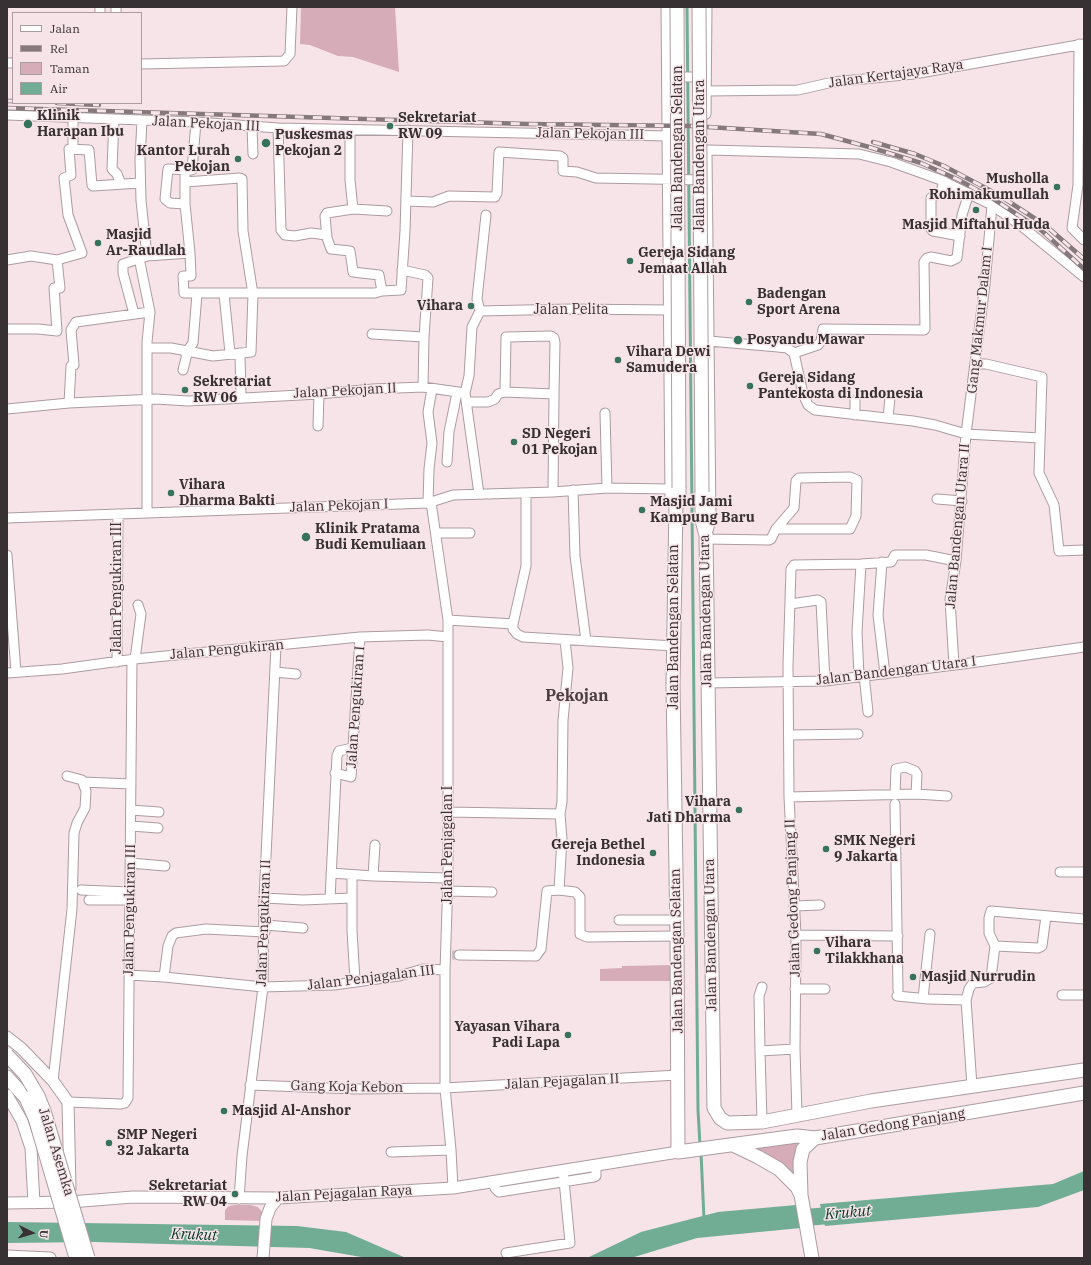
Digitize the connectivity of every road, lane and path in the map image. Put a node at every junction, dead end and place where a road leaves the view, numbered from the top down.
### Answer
1 (292, 7) edge
2 (666, 7) edge
3 (677, 7) edge
4 (699, 7) edge
5 (707, 7) edge
6 (1081, 44) edge
7 (142, 64) edge
8 (668, 77) junction
9 (706, 77) junction
10 (707, 91) junction
11 (706, 114) dead end
12 (7, 115) edge
13 (73, 119) junction
14 (114, 119) junction
15 (142, 120) junction
16 (196, 122) junction
17 (252, 126) junction
18 (278, 128) junction
19 (350, 130) junction
20 (408, 130) junction
21 (668, 136) junction
22 (73, 149) junction
23 (254, 154) dead end
24 (188, 170) junction
25 (671, 180) junction
26 (706, 180) junction
27 (944, 181) junction
28 (185, 182) junction
29 (140, 183) junction
30 (120, 184) junction
31 (1081, 185) edge
32 (969, 193) junction
33 (406, 201) junction
34 (185, 204) junction
35 (992, 206) junction
36 (353, 209) junction
37 (386, 211) dead end
38 (486, 216) dead end
39 (327, 235) junction
40 (960, 236) junction
41 (1084, 240) edge
42 (190, 253) junction
43 (143, 257) junction
44 (7, 260) edge
45 (57, 260) junction
46 (402, 270) junction
47 (1084, 277) edge
48 (382, 291) junction
49 (197, 294) junction
50 (224, 294) junction
51 (253, 294) junction
52 (669, 310) junction
53 (150, 312) junction
54 (134, 314) junction
55 (478, 314) junction
56 (7, 329) edge
57 (70, 330) junction
58 (58, 331) junction
59 (372, 334) dead end
60 (424, 336) junction
61 (709, 341) junction
62 (148, 348) junction
63 (188, 350) junction
64 (230, 353) junction
65 (240, 353) junction
66 (794, 353) junction
67 (975, 364) junction
68 (184, 370) dead end
69 (428, 388) junction
70 (505, 392) junction
71 (319, 394) junction
72 (554, 394) junction
73 (463, 396) junction
74 (890, 397) dead end
75 (241, 398) junction
76 (147, 399) junction
77 (855, 401) dead end
78 (69, 403) junction
79 (7, 409) edge
80 (605, 413) dead end
81 (855, 415) junction
82 (888, 418) junction
83 (318, 426) dead end
84 (966, 434) junction
85 (1040, 438) junction
86 (447, 462) dead end
87 (607, 488) junction
88 (675, 488) junction
89 (573, 490) junction
90 (526, 492) junction
91 (553, 492) junction
92 (479, 494) junction
93 (936, 499) dead end
94 (962, 501) junction
95 (430, 502) junction
96 (147, 513) junction
97 (118, 514) junction
98 (7, 518) edge
99 (776, 530) junction
100 (436, 533) junction
101 (470, 533) dead end
102 (706, 537) junction
103 (1084, 550) edge
104 (7, 555) edge
105 (956, 561) junction
106 (882, 562) junction
107 (861, 564) junction
108 (790, 604) junction
109 (138, 605) dead end
110 (448, 620) junction
111 (513, 624) junction
112 (448, 636) junction
113 (360, 637) junction
114 (565, 640) junction
115 (586, 641) junction
116 (276, 646) junction
117 (674, 646) junction
118 (1084, 647) edge
119 (134, 659) junction
120 (117, 662) junction
121 (954, 665) junction
122 (275, 672) junction
123 (11, 673) edge
124 (296, 674) dead end
125 (885, 674) junction
126 (861, 676) junction
127 (825, 681) junction
128 (789, 682) junction
129 (707, 683) junction
130 (868, 712) dead end
131 (858, 734) dead end
132 (789, 735) junction
133 (352, 748) junction
134 (335, 773) junction
135 (67, 776) dead end
136 (83, 782) junction
137 (131, 784) junction
138 (916, 794) junction
139 (947, 796) dead end
140 (790, 797) junction
141 (895, 800) junction
142 (131, 810) junction
143 (159, 812) dead end
144 (448, 812) junction
145 (560, 814) junction
146 (131, 826) junction
147 (158, 828) dead end
148 (375, 845) dead end
149 (130, 863) junction
150 (165, 866) dead end
151 (1060, 872) dead end
152 (1084, 872) edge
153 (331, 873) junction
154 (352, 875) junction
155 (373, 876) junction
156 (448, 878) junction
157 (81, 890) dead end
158 (559, 890) junction
159 (448, 891) junction
160 (492, 892) dead end
161 (130, 896) junction
162 (264, 898) junction
163 (352, 898) junction
164 (330, 899) junction
165 (89, 900) dead end
166 (820, 905) dead end
167 (794, 906) junction
168 (1046, 916) junction
169 (1084, 919) edge
170 (619, 920) dead end
171 (677, 920) junction
172 (265, 928) junction
173 (303, 928) dead end
174 (930, 934) dead end
175 (796, 935) junction
176 (677, 936) junction
177 (898, 936) junction
178 (995, 946) junction
179 (452, 955) junction
180 (445, 970) junction
181 (129, 975) junction
182 (164, 977) junction
183 (355, 980) junction
184 (263, 987) junction
185 (762, 987) dead end
186 (795, 989) junction
187 (825, 989) dead end
188 (1062, 995) dead end
189 (1084, 995) edge
190 (923, 998) junction
191 (966, 1000) junction
192 (7, 1037) edge
193 (795, 1049) junction
194 (760, 1051) junction
195 (7, 1055) edge
196 (1084, 1070) edge
197 (678, 1075) junction
198 (7, 1077) edge
199 (53, 1081) junction
200 (250, 1085) junction
201 (972, 1086) junction
202 (445, 1088) junction
203 (1084, 1093) edge
204 (7, 1094) edge
205 (68, 1102) junction
206 (797, 1115) junction
207 (720, 1118) joint
208 (762, 1122) junction
209 (815, 1138) junction
210 (731, 1145) junction
211 (70, 1150) junction
212 (452, 1150) junction
213 (391, 1152) dead end
214 (678, 1152) junction
215 (32, 1156) junction
216 (596, 1165) junction
217 (563, 1170) junction
218 (494, 1181) junction
219 (564, 1182) junction
220 (452, 1188) junction
221 (278, 1198) junction
222 (801, 1198) junction
223 (239, 1199) junction
224 (70, 1202) junction
225 (7, 1203) edge
226 (34, 1203) junction
227 (506, 1253) dead end
228 (7, 1256) edge
229 (264, 1256) edge
230 (50, 1258) edge
231 (76, 1258) edge
232 (88, 1258) edge
233 (812, 1258) edge

1 - 7 street
2 - 8 street, Jalan Bandengan Selatan
3 - 88 main road, Jalan Bandengan Selatan, bridge
4 - 102 main road, Jalan Bandengan Utara, bridge
5 - 9 street, Jalan Bandengan Utara
6 - 10 street, Jalan Kertajaya Raya
6 - 31 street
8 - 9 street, bridge
8 - 21 street, Jalan Bandengan Selatan
9 - 10 street
10 - 11 street
12 - 13 street, Jalan Pekojan III
13 - 14 street, Jalan Pekojan III
13 - 22 street
14 - 15 street, Jalan Pekojan III
14 - 30 street
15 - 16 street, Jalan Pekojan III
15 - 29 street, Jalan Pekojan III
16 - 17 street, Jalan Pekojan III
16 - 24 street
17 - 18 street, Jalan Pekojan III
17 - 23 street
18 - 19 street, Jalan Pekojan III
18 - 39 street
19 - 20 street, Jalan Pekojan III
19 - 36 street
20 - 21 street, Jalan Pekojan III
20 - 33 street
21 - 25 street
22 - 30 street
22 - 45 street
24 - 28 street
24 - 34 street
25 - 26 street, bridge
25 - 33 street
25 - 52 street
26 - 27 street
26 - 61 street
27 - 32 street
27 - 40 street
28 - 34 street
28 - 51 street
29 - 30 street
29 - 43 street, Jalan Pekojan III
31 - 41 street
32 - 35 street
32 - 40 street
33 - 46 street
34 - 42 street
35 - 47 street
35 - 67 street, Gang Makmur Dalam I
36 - 37 street
36 - 39 street
38 - 55 street
39 - 48 street
40 - 66 street
42 - 43 street
42 - 49 street
43 - 53 street, Jalan Pekojan III
43 - 54 street
44 - 45 street
45 - 58 street
46 - 48 street
46 - 60 street, Jalan Penjagalan I
48 - 51 street
49 - 50 street
49 - 63 street
50 - 51 street
50 - 64 street
51 - 65 street
52 - 55 street, Jalan Pelita
52 - 88 street
53 - 54 street
53 - 62 street, Jalan Pekojan III
54 - 57 street
55 - 73 street
56 - 58 street
57 - 58 street
57 - 78 street
59 - 60 street
60 - 69 street, Jalan Penjagalan I
61 - 66 street
61 - 102 street
62 - 63 street
62 - 76 street, Jalan Pekojan III
63 - 64 street
63 - 68 street
64 - 65 street
65 - 75 street
66 - 81 street, Jalan Bandengan Utara II
67 - 84 street, Gang Makmur Dalam I
67 - 85 street
69 - 71 street, Jalan Pekojan II
69 - 73 street, Jalan Pekojan II
69 - 95 street, Jalan Penjagalan I
70 - 72 street
70 - 72 street
70 - 73 street, Jalan Pekojan II
71 - 75 street, Jalan Pekojan II
71 - 83 street
72 - 91 street
73 - 86 street
73 - 92 street
74 - 82 street
75 - 76 street, Jalan Pekojan II
76 - 78 street, Jalan Pekojan II
76 - 96 street, Jalan Pekojan III
77 - 81 street
78 - 79 street, Jalan Pekojan II
80 - 87 street
81 - 82 street, Jalan Bandengan Utara II
82 - 84 street, Jalan Bandengan Utara II
84 - 85 street, Jalan Bandengan Utara II
84 - 94 street, Jalan Bandengan Utara II
85 - 103 street
87 - 88 street, Jalan Pekojan I
87 - 89 street, Jalan Pekojan I
88 - 117 main road, Jalan Bandengan Selatan
89 - 91 street, Jalan Pekojan I
89 - 115 street
90 - 91 street, Jalan Pekojan I
90 - 92 street, Jalan Pekojan I
90 - 111 street
92 - 95 street, Jalan Pekojan I
93 - 94 street
94 - 105 street, Jalan Bandengan Utara II
95 - 96 street, Jalan Pekojan I
95 - 100 street, Jalan Penjagalan I
96 - 97 street, Jalan Pekojan I
97 - 98 street, Jalan Pekojan I
97 - 120 street, Jalan Pengukiran III
99 - 99 street
99 - 102 street
100 - 101 street
100 - 110 street, Jalan Penjagalan I
102 - 129 main road, Jalan Bandengan Utara
104 - 123 street
105 - 106 street
105 - 121 street, Jalan Bandengan Utara II
106 - 107 street
106 - 125 street
107 - 108 street, Jalan Gedong Panjang II
107 - 126 street
108 - 127 street
108 - 128 street, Jalan Gedong Panjang II
109 - 119 street, Jalan Pengukiran III
110 - 111 street
110 - 112 street, Jalan Penjagalan I
111 - 114 street
112 - 113 street, Jalan Pengukiran
112 - 144 street, Jalan Penjagalan I
113 - 116 street, Jalan Pengukiran
113 - 133 street, Jalan Pengukiran I
114 - 115 street
114 - 145 street
115 - 117 street
116 - 119 street, Jalan Pengukiran
116 - 122 street, Jalan Pengukiran II
117 - 171 main road, Jalan Bandengan Selatan
118 - 121 street, Jalan Bandengan Utara I
119 - 120 street, Jalan Pengukiran
119 - 137 street, Jalan Pengukiran III
120 - 123 street, Jalan Pengukiran
121 - 125 street, Jalan Bandengan Utara I
122 - 124 street
122 - 162 street, Jalan Pengukiran II
125 - 126 street, Jalan Bandengan Utara I
126 - 127 street, Jalan Bandengan Utara I
126 - 130 street
127 - 128 street, Jalan Bandengan Utara I
128 - 129 street, Jalan Bandengan Utara I
128 - 132 street, Jalan Gedong Panjang II
129 - 207 main road, Jalan Bandengan Utara
131 - 132 street
132 - 140 street, Jalan Gedong Panjang II
133 - 134 street
133 - 134 street, Jalan Pengukiran I
134 - 153 street
135 - 136 street
136 - 137 street
136 - 199 street
137 - 142 street, Jalan Pengukiran III
138 - 139 street
138 - 141 street
138 - 141 street
140 - 141 street
140 - 167 street, Jalan Gedong Panjang II
141 - 177 street
142 - 143 street
142 - 146 street, Jalan Pengukiran III
144 - 145 street
144 - 156 street, Jalan Penjagalan I
145 - 158 street
146 - 147 street
146 - 149 street, Jalan Pengukiran III
148 - 155 street
149 - 150 street
149 - 161 street, Jalan Pengukiran III
151 - 152 street
153 - 154 street
153 - 164 street
154 - 155 street
154 - 163 street
155 - 156 street
156 - 159 street, Jalan Penjagalan I
157 - 161 street
158 - 176 street
158 - 179 street
159 - 160 street
159 - 179 street, Jalan Penjagalan I
161 - 165 street
161 - 181 street, Jalan Pengukiran III
162 - 164 street
162 - 172 street, Jalan Pengukiran II
163 - 164 street
163 - 183 street
166 - 167 street
167 - 175 street, Jalan Gedong Panjang II
168 - 169 street
168 - 178 street
168 - 178 street
170 - 171 street
171 - 176 main road, Jalan Bandengan Selatan
172 - 173 street
172 - 182 street
172 - 184 street, Jalan Pengukiran II
174 - 190 street
175 - 177 street
175 - 186 street, Jalan Gedong Panjang II
176 - 197 main road, Jalan Bandengan Selatan
177 - 190 street
178 - 191 street
179 - 180 street, Jalan Penjagalan I
180 - 183 street, Jalan Penjagalan III
180 - 202 street, Jalan Penjagalan I
181 - 182 street, Jalan Penjagalan III
181 - 205 street, Jalan Pengukiran III
182 - 184 street, Jalan Penjagalan III
183 - 184 street, Jalan Penjagalan III
184 - 200 street, Jalan Pengukiran II
185 - 194 street
186 - 187 street
186 - 193 street, Jalan Gedong Panjang II
188 - 189 street
190 - 191 street
191 - 201 street
192 - 199 street
193 - 194 street
193 - 206 street, Jalan Gedong Panjang II
194 - 208 street
195 - 232 main road, Jalan Asemka, bridge
196 - 201 main road, Jalan Gedong Panjang
197 - 202 street, Jalan Pejagalan II
197 - 214 main road, Jalan Bandengan Selatan
198 - 231 main road, Jalan Asemka, bridge
199 - 205 street
200 - 202 street, Gang Koja Kebon
200 - 223 street, Jalan Pengukiran II
201 - 206 main road, Jalan Gedong Panjang
202 - 212 street, Jalan Penjagalan I
203 - 209 main road, Jalan Gedong Panjang
204 - 215 street
205 - 211 street
206 - 208 main road, Jalan Gedong Panjang
207 - 208 main road, Jalan Gedong Panjang
209 - 210 main road, Jalan Gedong Panjang
209 - 222 main road
210 - 214 main road, Jalan Gedong Panjang
210 - 222 main road
211 - 215 street
211 - 224 street
212 - 213 street
212 - 220 street, Jalan Penjagalan I
214 - 216 street, Jalan Pejagalan Raya
215 - 226 street
216 - 217 street, Jalan Pejagalan Raya
216 - 219 street
217 - 218 street, Jalan Pejagalan Raya
217 - 219 street
218 - 219 street
218 - 220 street, Jalan Pejagalan Raya
219 - 227 street
220 - 221 street, Jalan Pejagalan Raya
221 - 223 street, Jalan Pejagalan Raya
221 - 229 street
222 - 233 main road
223 - 224 street, Jalan Pejagalan Raya
224 - 226 street, Jalan Pejagalan Raya
225 - 226 street, Jalan Pejagalan Raya
228 - 230 street

